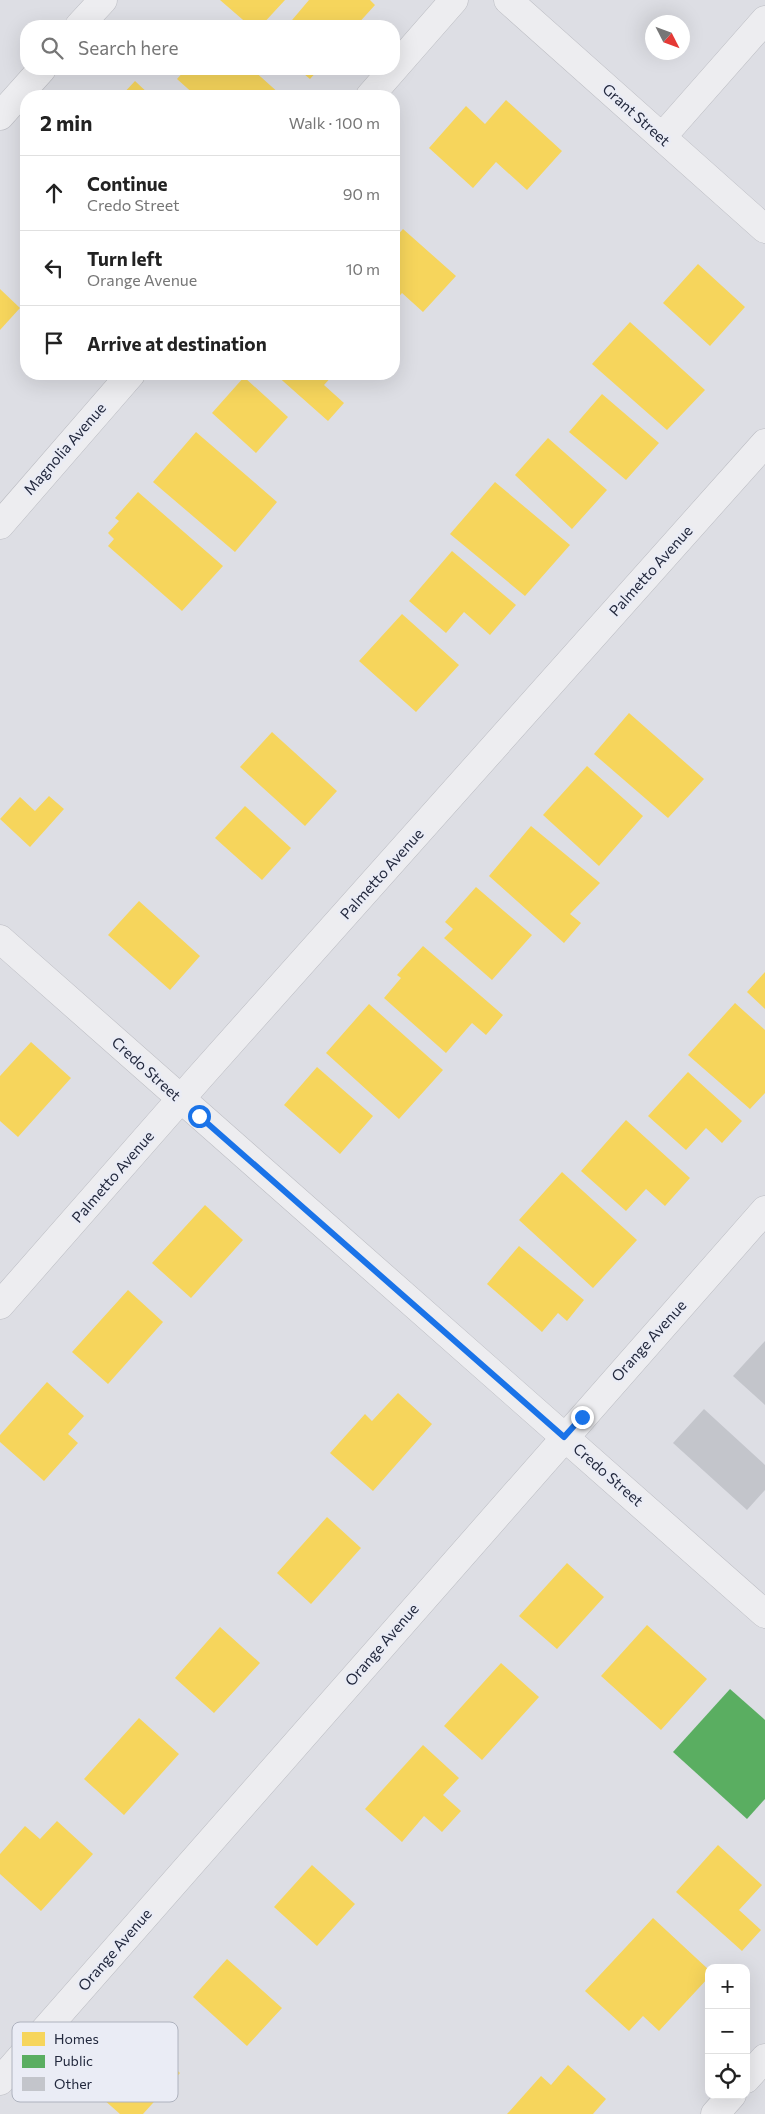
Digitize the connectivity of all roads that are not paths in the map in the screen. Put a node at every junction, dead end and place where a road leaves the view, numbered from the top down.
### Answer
1 (103, 0) edge
2 (454, 0) edge
3 (508, 0) edge
4 (85, 20) edge
5 (765, 20) edge
6 (400, 62) edge
7 (37, 75) edge
8 (388, 75) edge
9 (23, 90) edge
10 (375, 90) edge
11 (20, 94) edge
12 (0, 116) edge
13 (662, 137) junction
14 (765, 229) edge
15 (125, 380) edge
16 (765, 444) edge
17 (0, 525) edge
18 (0, 939) edge
19 (181, 1100) junction
20 (765, 1210) edge
21 (0, 1305) edge
22 (564, 1437) junction
23 (765, 1614) edge
24 (52, 2022) edge
25 (765, 2058) edge
26 (12, 2067) edge
27 (750, 2075) edge
28 (0, 2081) edge
29 (728, 2099) edge
30 (715, 2114) edge

1 - 4 street
2 - 6 street
3 - 13 street, Grant Street
5 - 13 street
7 - 9 street
8 - 10 street
11 - 12 street
13 - 14 street, Grant Street
15 - 17 street, Magnolia Avenue
16 - 19 street, Palmetto Avenue
18 - 19 street, Credo Street
19 - 21 street, Palmetto Avenue
19 - 22 street, Credo Street
20 - 22 street, Orange Avenue
22 - 23 street, Credo Street
22 - 24 street, Orange Avenue
25 - 27 street
26 - 28 street, Orange Avenue
29 - 30 street

